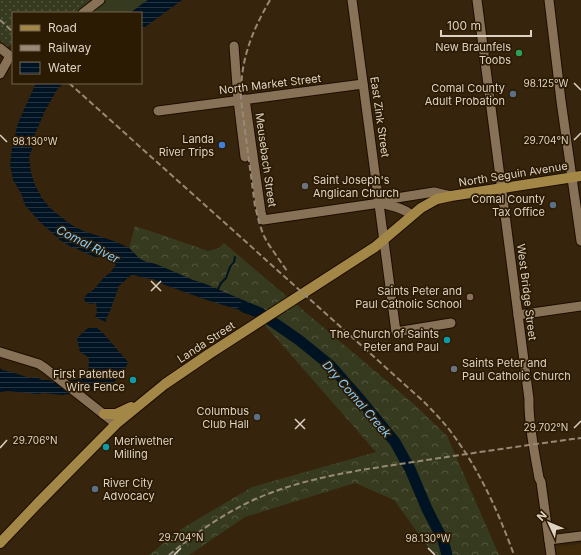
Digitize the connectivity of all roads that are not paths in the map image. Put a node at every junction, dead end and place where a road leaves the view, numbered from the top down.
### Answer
1 (100, 0) edge
2 (355, 0) edge
3 (477, 0) edge
4 (549, 0) edge
5 (84, 12) edge
6 (234, 46) dead end
7 (0, 48) edge
8 (0, 55) edge
9 (11, 55) edge
10 (1, 73) edge
11 (363, 84) junction
12 (241, 100) junction
13 (158, 111) dead end
14 (245, 157) dead end
15 (577, 177) edge
16 (501, 188) junction
17 (451, 196) junction
18 (380, 204) junction
19 (412, 215) junction
20 (268, 220) joint
21 (385, 240) junction
22 (581, 240) edge
23 (581, 306) edge
24 (518, 315) junction
25 (451, 323) dead end
26 (0, 352) edge
27 (137, 408) junction
28 (104, 414) junction
29 (116, 424) junction
30 (581, 536) edge
31 (549, 540) junction
32 (0, 543) edge
33 (551, 555) edge

1 - 5 street
2 - 11 street, East Zink Street
3 - 16 street, West Bridge Street
4 - 15 street
6 - 12 street, Meusebach Street
7 - 9 street
8 - 10 street
9 - 10 street
11 - 12 street, North Market Street
11 - 18 street, East Zink Street
12 - 13 street, North Market Street
12 - 14 street, Meusebach Street
12 - 20 street, Meusebach Street
15 - 16 main road, North Seguin Avenue
15 - 22 street
16 - 17 main road, North Seguin Avenue
16 - 24 street, West Bridge Street
17 - 18 street, North Seguin Avenue
17 - 19 main road, Landa Street
18 - 19 street, North Seguin Avenue
18 - 20 street, North Seguin Avenue
18 - 21 street, East Zink Street
19 - 21 main road, Landa Street
21 - 25 street, East Zink Street
21 - 27 main road, Landa Street
23 - 24 street
24 - 31 street, West Bridge Street
26 - 28 street
27 - 28 main road
27 - 29 main road, Landa Street
28 - 29 street
29 - 32 main road, Landa Street
30 - 31 street
31 - 33 street, West Bridge Street

